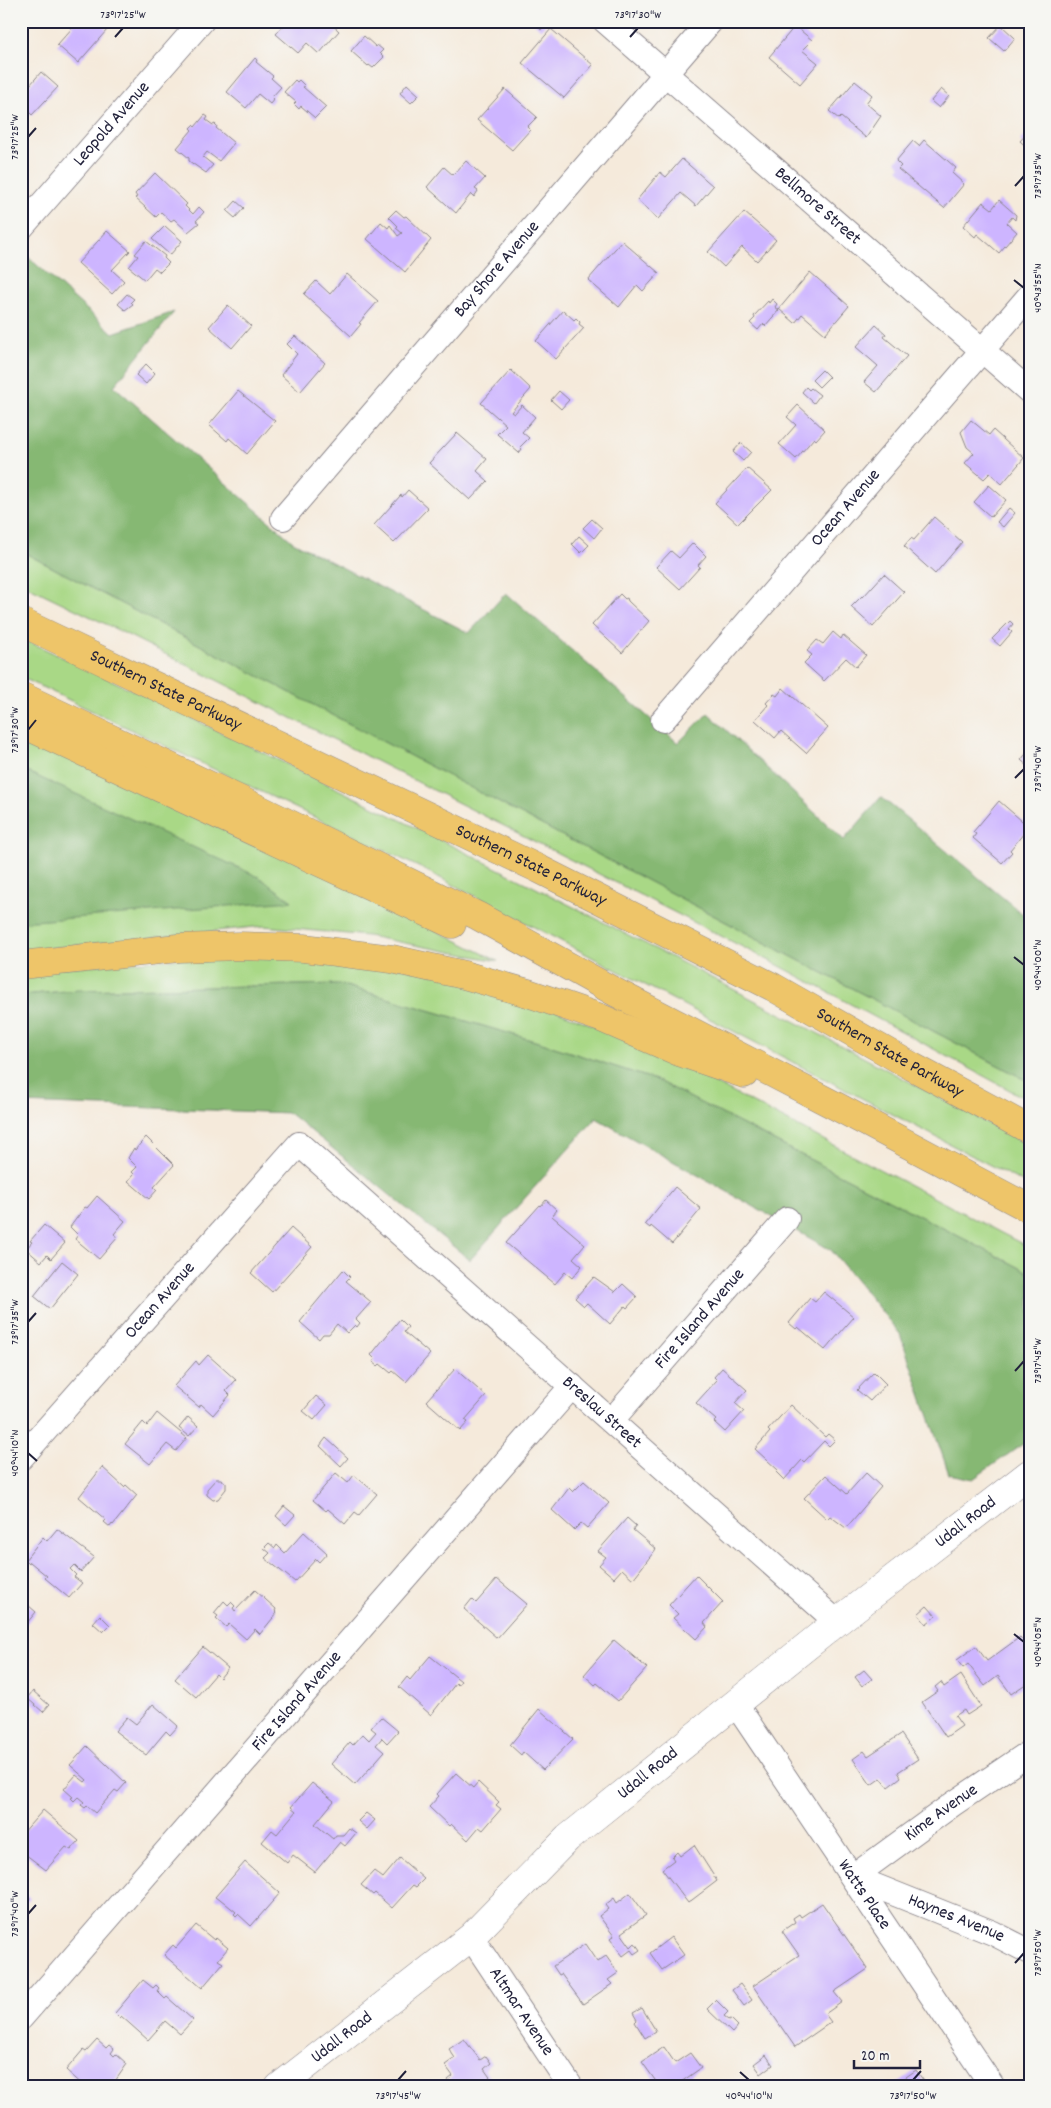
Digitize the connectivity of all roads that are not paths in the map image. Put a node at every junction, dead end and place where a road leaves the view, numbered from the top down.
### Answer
1 (202, 21) edge
2 (605, 21) edge
3 (711, 21) edge
4 (665, 75) junction
5 (21, 228) edge
6 (1030, 295) edge
7 (982, 351) junction
8 (1030, 392) edge
9 (283, 518) dead end
10 (21, 622) edge
11 (21, 696) edge
12 (663, 720) dead end
13 (21, 723) edge
14 (21, 965) edge
15 (615, 992) junction
16 (832, 1104) junction
17 (1030, 1130) edge
18 (299, 1144) joint
19 (1030, 1209) edge
20 (787, 1219) dead end
21 (572, 1386) junction
22 (612, 1420) junction
23 (21, 1458) edge
24 (1030, 1473) edge
25 (837, 1622) junction
26 (735, 1703) junction
27 (1030, 1752) edge
28 (853, 1877) junction
29 (471, 1937) junction
30 (1030, 1952) edge
31 (21, 2018) edge
32 (279, 2087) edge
33 (571, 2087) edge
34 (993, 2087) edge

1 - 5 street, Leopold Avenue
2 - 4 street, Bellmore Street
3 - 4 street, Bay Shore Avenue
4 - 7 street, Bellmore Street
4 - 9 street, Bay Shore Avenue
6 - 7 street, Ocean Avenue
7 - 8 street, Bellmore Street
7 - 12 street, Ocean Avenue
10 - 17 highway, Southern State Parkway
11 - 15 highway
13 - 15 highway
14 - 16 highway
15 - 16 highway
16 - 19 highway
18 - 21 street, Breslau Street
18 - 23 street, Ocean Avenue
20 - 22 street, Fire Island Avenue
21 - 22 street, Breslau Street
21 - 31 street, Fire Island Avenue
22 - 25 street, Breslau Street
24 - 25 street, Udall Road
25 - 26 street, Udall Road
26 - 28 street, Watts Place
26 - 29 street, Udall Road
27 - 28 street, Kime Avenue
28 - 30 street, Haynes Avenue
28 - 34 street, Watts Place
29 - 32 street, Udall Road
29 - 33 street, Altmar Avenue

